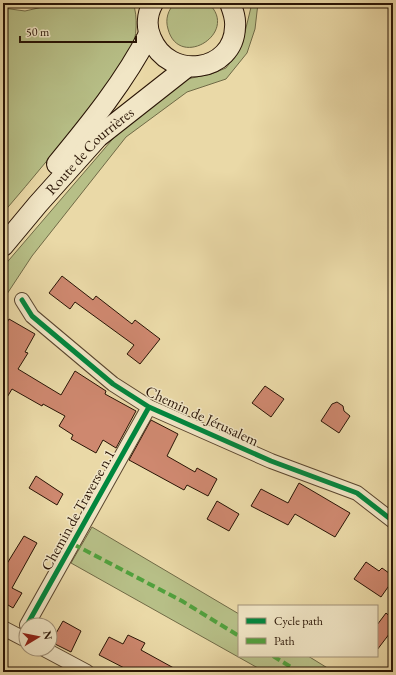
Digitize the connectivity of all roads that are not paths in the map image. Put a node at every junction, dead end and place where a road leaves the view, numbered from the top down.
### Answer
1 (153, 3) edge
2 (235, 7) edge
3 (149, 34) junction
4 (187, 67) junction
5 (3, 228) edge
6 (3, 246) edge
7 (22, 300) dead end
8 (149, 407) junction
9 (393, 521) edge
10 (33, 617) edge
11 (3, 628) edge
12 (18, 631) edge
13 (58, 656) edge
14 (87, 672) edge

1 - 3 main road
2 - 4 main road
3 - 4 main road
3 - 5 main road, Route de Courrières
4 - 6 main road, Route de Courrières
7 - 8 street, Chemin de Jérusalem
8 - 9 street, Chemin de Jérusalem
8 - 10 street, Chemin de Traverse n.1
11 - 12 street
13 - 14 street

